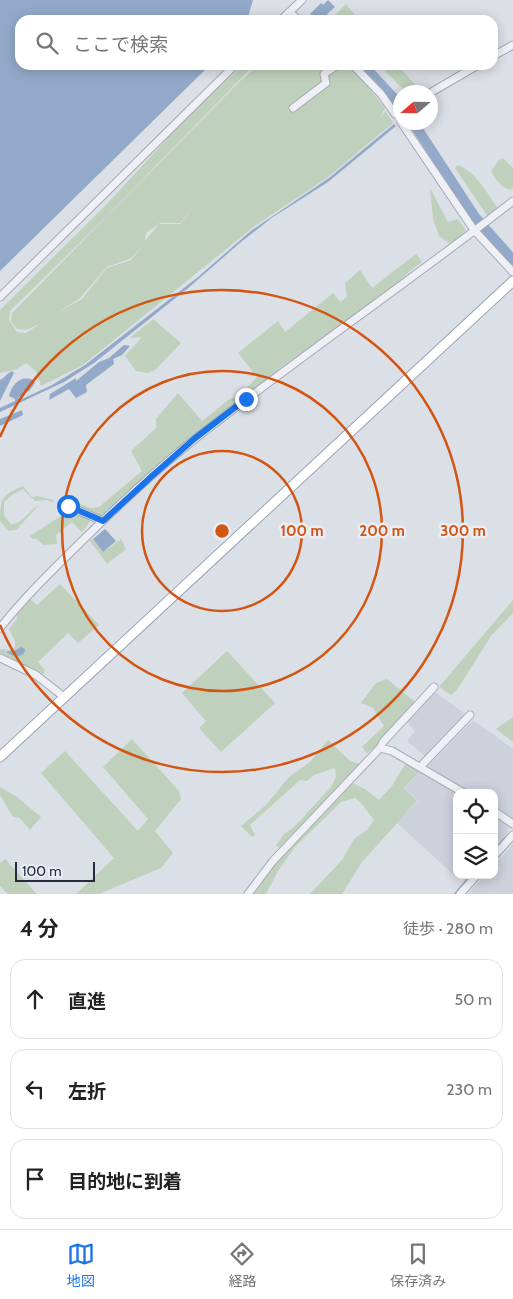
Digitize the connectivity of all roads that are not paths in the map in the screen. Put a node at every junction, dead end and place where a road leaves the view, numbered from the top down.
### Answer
1 (302, 0) edge
2 (289, 12) junction
3 (286, 15) edge
4 (293, 15) edge
5 (513, 45) edge
6 (498, 53) edge
7 (230, 70) edge
8 (330, 70) edge
9 (358, 70) edge
10 (469, 70) edge
11 (438, 88) edge
12 (393, 107) edge
13 (292, 108) dead end
14 (407, 130) edge
15 (513, 201) edge
16 (479, 227) junction
17 (513, 272) edge
18 (513, 281) edge
19 (0, 297) edge
20 (68, 506) dead end
21 (103, 521) junction
22 (0, 628) edge
23 (0, 658) edge
24 (434, 687) dead end
25 (64, 698) junction
26 (470, 715) dead end
27 (380, 748) junction
28 (0, 757) edge
29 (420, 767) junction
30 (457, 789) edge
31 (498, 814) edge
32 (513, 824) edge
33 (513, 835) edge
34 (498, 852) edge
35 (473, 879) edge
36 (248, 894) edge
37 (460, 894) edge

1 - 2 street
2 - 3 street
2 - 4 street
5 - 6 street
7 - 19 street
8 - 13 street
9 - 12 street
10 - 11 street
14 - 16 street
15 - 16 street
16 - 17 street
16 - 21 street
18 - 25 main road
20 - 21 street
21 - 22 street
23 - 25 street
24 - 27 street
25 - 28 main road
26 - 29 street
27 - 29 street
27 - 36 street
29 - 30 street
31 - 32 street
33 - 34 street
35 - 37 street

